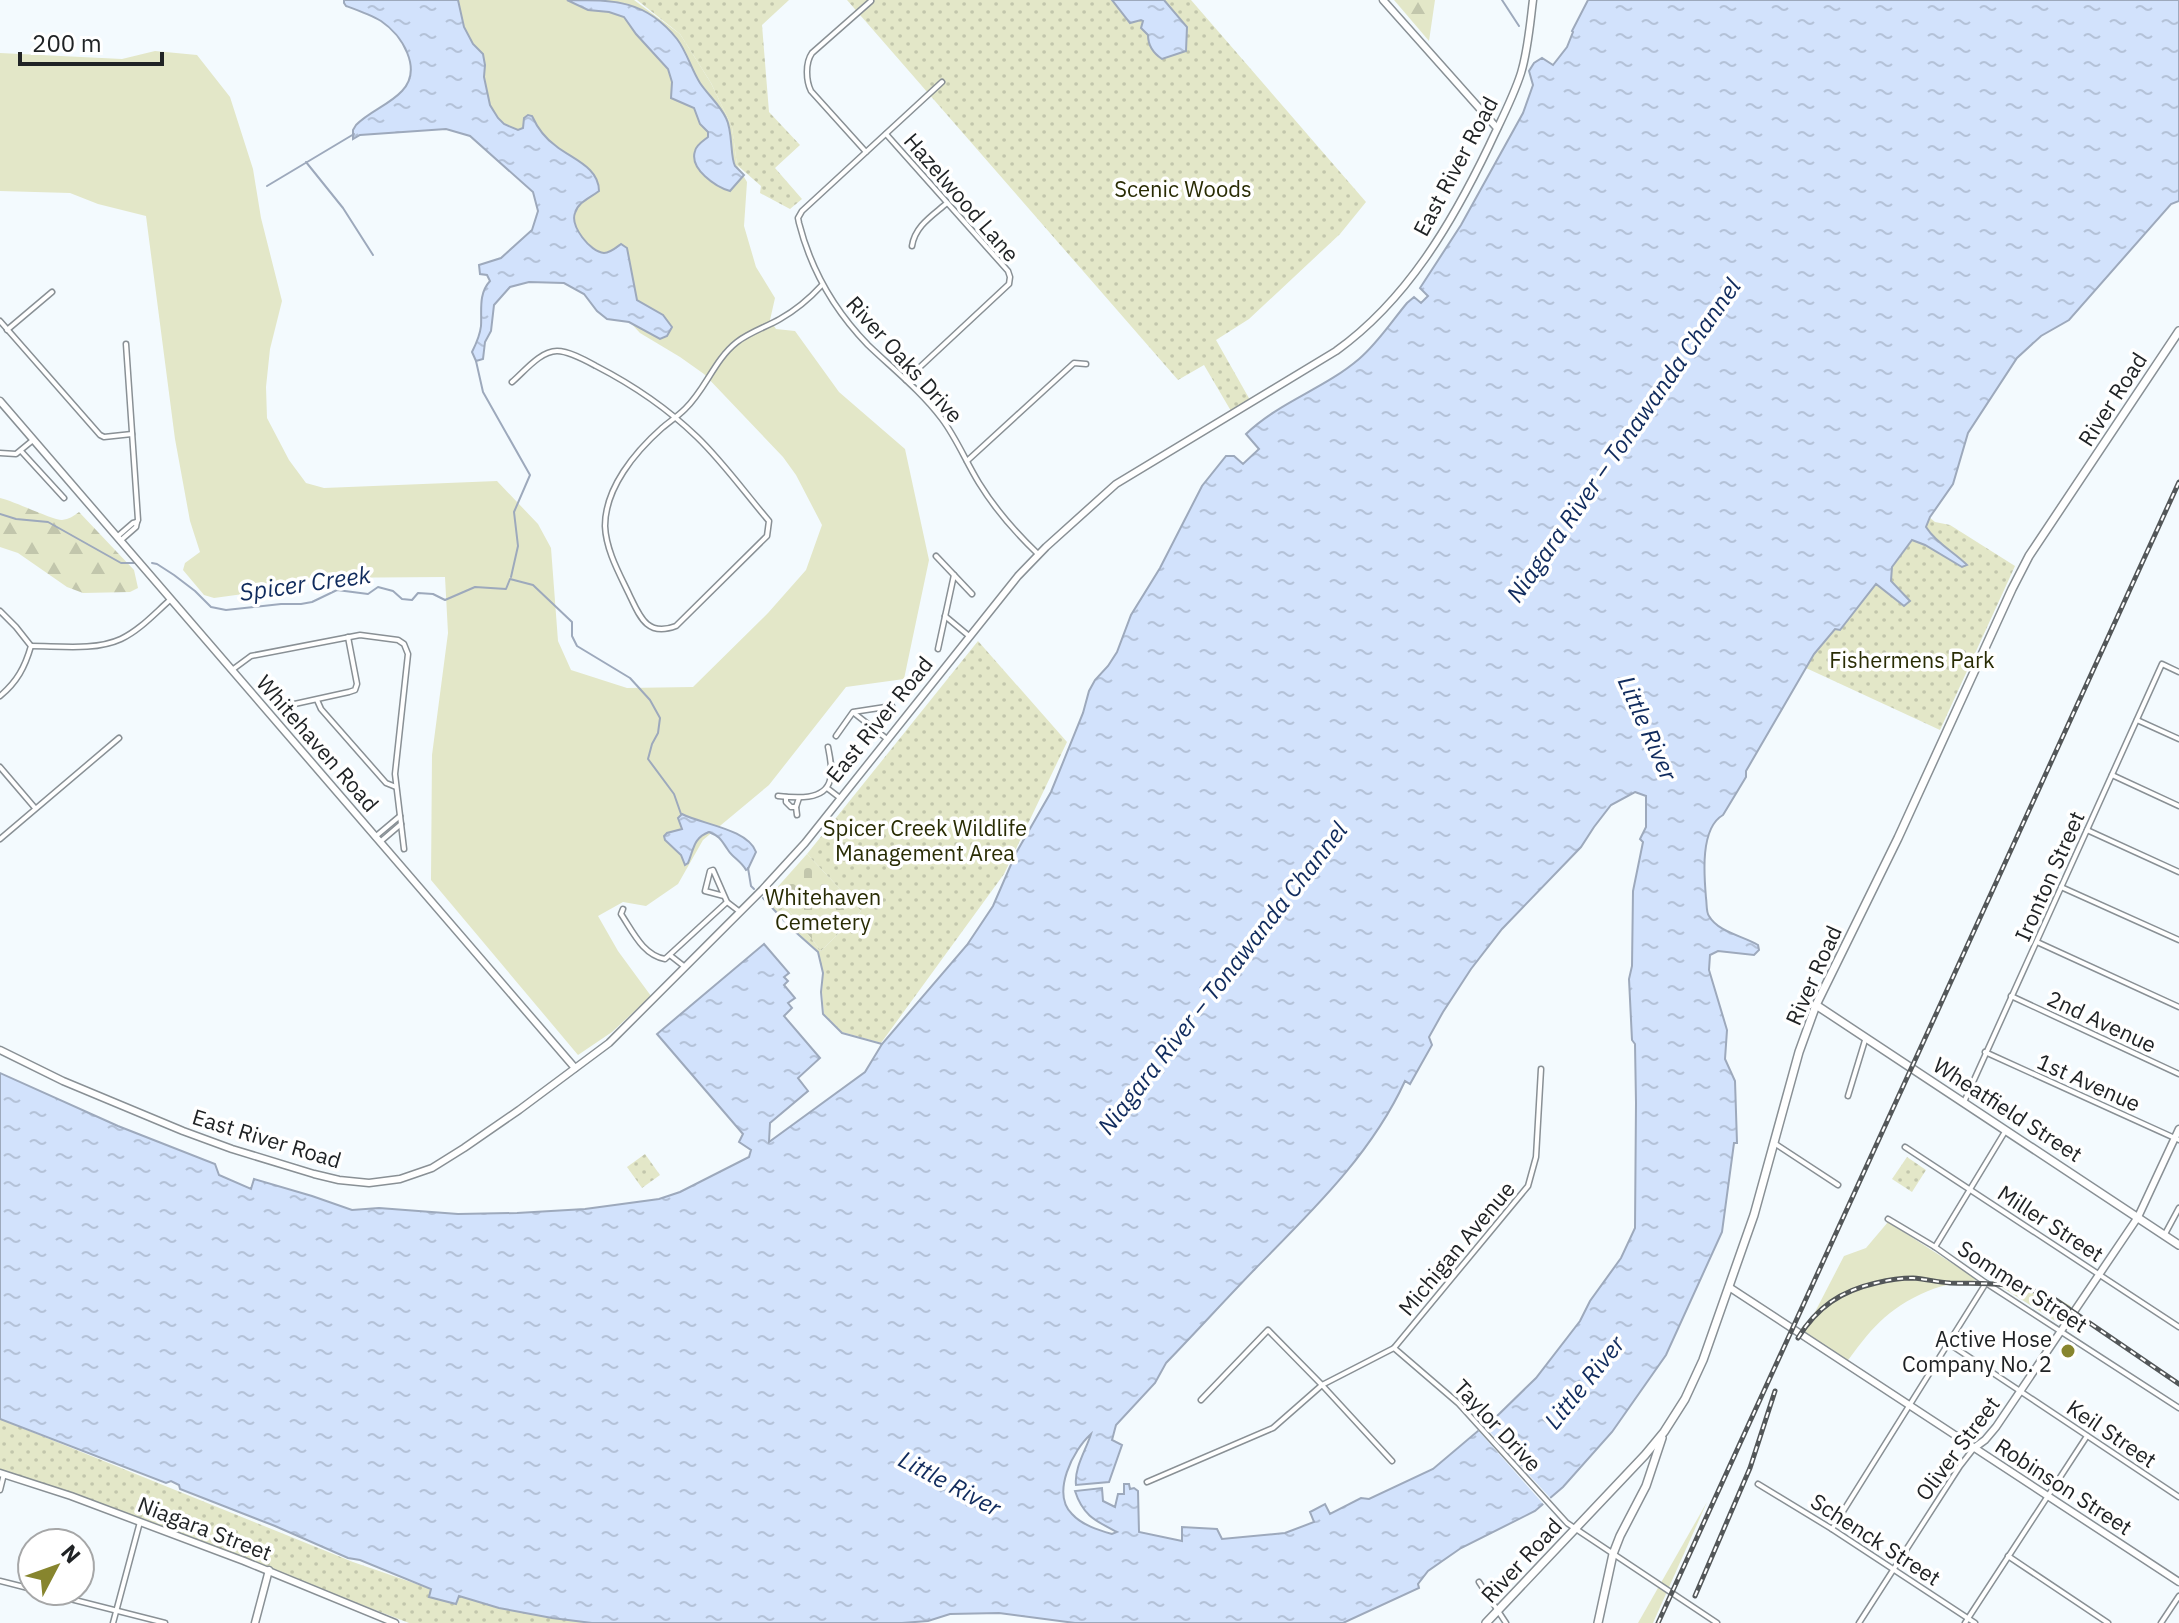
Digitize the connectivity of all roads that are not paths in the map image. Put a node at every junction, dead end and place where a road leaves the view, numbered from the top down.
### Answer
1 (1383, 0) edge
2 (1533, 0) edge
3 (871, 1) edge
4 (942, 82) dead end
5 (1497, 128) junction
6 (886, 134) junction
7 (866, 152) junction
8 (947, 203) junction
9 (912, 246) dead end
10 (822, 285) junction
11 (52, 292) dead end
12 (0, 321) edge
13 (7, 330) junction
14 (2179, 331) edge
15 (126, 344) dead end
16 (1086, 364) dead end
17 (905, 380) junction
18 (512, 382) dead end
19 (0, 401) edge
20 (675, 418) junction
21 (132, 434) junction
22 (33, 440) junction
23 (21, 451) junction
24 (0, 453) edge
25 (967, 461) junction
26 (64, 498) dead end
27 (118, 539) junction
28 (1038, 554) junction
29 (936, 556) dead end
30 (954, 575) junction
31 (972, 594) dead end
32 (171, 599) junction
33 (0, 611) edge
34 (945, 616) junction
35 (969, 636) junction
36 (348, 637) junction
37 (31, 646) junction
38 (938, 649) dead end
39 (232, 670) junction
40 (2179, 672) edge
41 (0, 696) edge
42 (317, 700) junction
43 (290, 705) dead end
44 (892, 706) dead end
45 (853, 712) junction
46 (2137, 720) junction
47 (836, 736) dead end
48 (119, 738) dead end
49 (887, 739) junction
50 (2179, 739) edge
51 (828, 747) dead end
52 (0, 767) edge
53 (2112, 775) junction
54 (396, 787) junction
55 (827, 788) junction
56 (778, 796) dead end
57 (786, 797) junction
58 (799, 798) junction
59 (840, 798) junction
60 (2179, 806) edge
61 (796, 807) junction
62 (35, 808) junction
63 (797, 815) dead end
64 (400, 816) junction
65 (401, 824) junction
66 (2087, 830) junction
67 (0, 839) edge
68 (378, 840) junction
69 (404, 849) dead end
70 (2179, 872) edge
71 (2061, 887) junction
72 (724, 896) junction
73 (727, 902) junction
74 (623, 909) dead end
75 (740, 912) junction
76 (2179, 940) edge
77 (2037, 942) junction
78 (671, 956) junction
79 (685, 967) junction
80 (2011, 996) junction
81 (1816, 1005) junction
82 (2179, 1007) edge
83 (1866, 1037) junction
84 (0, 1050) edge
85 (1985, 1052) junction
86 (575, 1068) junction
87 (1541, 1069) dead end
88 (2179, 1074) edge
89 (1848, 1096) dead end
90 (1964, 1102) junction
91 (2179, 1129) edge
92 (2006, 1130) junction
93 (2177, 1139) edge
94 (1774, 1143) junction
95 (1905, 1147) dead end
96 (1838, 1185) dead end
97 (1969, 1190) junction
98 (2179, 1208) edge
99 (2138, 1217) junction
100 (1888, 1219) dead end
101 (2165, 1234) junction
102 (2179, 1245) edge
103 (1935, 1247) junction
104 (2100, 1274) junction
105 (1986, 1283) junction
106 (1729, 1287) junction
107 (2179, 1327) edge
108 (2061, 1331) junction
109 (1948, 1343) junction
110 (1394, 1348) junction
111 (1322, 1385) junction
112 (2020, 1392) junction
113 (1201, 1400) dead end
114 (1909, 1406) junction
115 (2179, 1408) edge
116 (1664, 1432) junction
117 (2087, 1436) junction
118 (1974, 1448) junction
119 (1392, 1461) dead end
120 (2, 1474) edge
121 (1147, 1482) dead end
122 (1758, 1484) dead end
123 (0, 1490) edge
124 (2048, 1497) junction
125 (2179, 1497) edge
126 (140, 1522) junction
127 (1576, 1529) junction
128 (1832, 1529) junction
129 (1613, 1554) junction
130 (2008, 1556) junction
131 (1894, 1569) junction
132 (269, 1570) junction
133 (1479, 1582) dead end
134 (2179, 1582) edge
135 (2179, 1596) edge
136 (96, 1606) edge
137 (116, 1611) junction
138 (1498, 1611) junction
139 (1967, 1621) edge
140 (113, 1623) edge
141 (165, 1623) edge
142 (255, 1623) edge
143 (395, 1623) edge
144 (1486, 1623) edge
145 (1506, 1623) edge
146 (1598, 1623) edge
147 (1717, 1623) edge
148 (1859, 1623) edge
149 (1975, 1623) edge
150 (2108, 1623) edge
151 (2161, 1623) edge

1 - 5 main road
2 - 5 main road, East River Road
3 - 7 street
4 - 6 street, River Oaks Drive
5 - 28 main road, East River Road
6 - 7 street, River Oaks Drive
6 - 8 street, Hazelwood Lane
7 - 10 street, River Oaks Drive
8 - 9 street
8 - 17 street, Hazelwood Lane
10 - 17 street, River Oaks Drive
10 - 20 street
11 - 13 street
12 - 13 street
13 - 21 street
14 - 81 main road, River Road
15 - 21 street
16 - 25 street
17 - 25 street, River Oaks Drive
18 - 20 street
19 - 22 main road, Whitehaven Road
20 - 20 street
21 - 27 street
22 - 23 street
22 - 27 main road, Whitehaven Road
23 - 24 street
23 - 26 street
25 - 28 street, River Oaks Drive
27 - 32 main road, Whitehaven Road
28 - 35 main road, East River Road
29 - 30 street
30 - 31 street
30 - 34 street
32 - 37 street
32 - 39 main road, Whitehaven Road
33 - 37 street
34 - 35 street
34 - 38 street
35 - 49 main road, East River Road
36 - 39 street
36 - 42 street
36 - 54 street
37 - 41 street
39 - 68 main road, Whitehaven Road
40 - 46 street, Ironton Street
42 - 43 street
42 - 54 street
44 - 45 street
45 - 47 street
45 - 49 street
46 - 50 street
46 - 53 street, Ironton Street
48 - 62 street
49 - 59 main road, East River Road
51 - 55 street
52 - 62 street
53 - 60 street
53 - 66 street, Ironton Street
54 - 64 street
55 - 58 street
55 - 59 street
56 - 57 street
57 - 58 street
57 - 61 street
58 - 61 street
59 - 75 main road, East River Road
61 - 63 street
62 - 67 street
64 - 65 street
64 - 68 street
65 - 68 street
65 - 69 street
66 - 70 street
66 - 71 street, Ironton Street
68 - 86 main road, Whitehaven Road
71 - 76 street
71 - 77 street, Ironton Street
72 - 72 street
72 - 73 street
73 - 75 street
73 - 78 street
74 - 78 street
75 - 79 main road, East River Road
77 - 80 street, Ironton Street
77 - 82 street
78 - 79 street
79 - 86 main road, East River Road
80 - 85 street, Ironton Street
80 - 88 street, 2nd Avenue
81 - 83 main road, Wheatfield Street
81 - 94 main road, River Road
83 - 89 street
83 - 90 main road, Wheatfield Street
84 - 86 main road, East River Road
85 - 90 street, Ironton Street
85 - 93 street, 1st Avenue
87 - 110 street, Michigan Avenue
90 - 92 main road, Wheatfield Street
91 - 93 main road, Oliver Street
92 - 97 street
92 - 99 main road, Wheatfield Street
93 - 99 main road, Oliver Street
94 - 96 street
94 - 106 main road, River Road
95 - 97 street, Miller Street
97 - 103 street
97 - 104 street, Miller Street
98 - 101 street
99 - 101 main road, Wheatfield Street
99 - 104 main road, Oliver Street
100 - 103 street, Sommer Street
101 - 102 main road, Wheatfield Street
103 - 105 street, Sommer Street
104 - 107 street, Miller Street
104 - 108 main road, Oliver Street
105 - 108 street, Sommer Street
105 - 109 street
106 - 114 main road, Robinson Street
106 - 116 main road, River Road
108 - 112 main road, Oliver Street
108 - 115 street, Sommer Street
109 - 112 street, Keil Street
109 - 114 street
110 - 111 street
110 - 127 street, Taylor Drive
111 - 113 street
111 - 119 street
111 - 121 street
112 - 117 street, Keil Street
112 - 118 main road, Oliver Street
114 - 118 main road, Robinson Street
114 - 128 street
116 - 127 main road, River Road
116 - 129 main road
117 - 124 street
117 - 125 street, Keil Street
118 - 124 main road, Robinson Street
118 - 131 street, Oliver Street
120 - 123 street
120 - 126 main road, Niagara Street
122 - 128 street, Schenck Street
124 - 130 street
124 - 134 main road, Robinson Street
126 - 132 main road, Niagara Street
126 - 137 street
127 - 129 street, Taylor Drive
127 - 138 main road, River Road
128 - 131 street, Schenck Street
129 - 146 main road
129 - 147 street, Taylor Drive
130 - 139 street
130 - 150 street
131 - 139 street, Schenck Street
131 - 148 street, Oliver Street
132 - 142 main road
132 - 143 main road, Niagara Street
133 - 138 street
135 - 151 street
136 - 137 street
137 - 140 street
137 - 141 street
138 - 144 main road, River Road
138 - 145 street
139 - 149 street, Schenck Street

